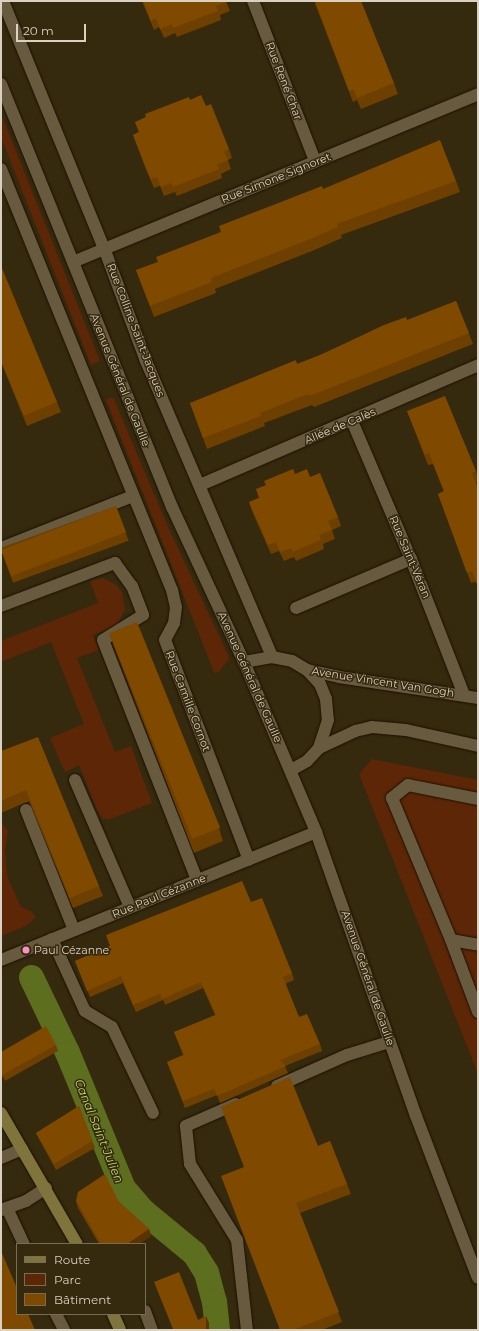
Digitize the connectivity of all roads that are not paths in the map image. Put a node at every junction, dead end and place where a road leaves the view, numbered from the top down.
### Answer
1 (4, 1) edge
2 (253, 1) edge
3 (1, 84) edge
4 (478, 94) edge
5 (315, 161) junction
6 (1, 169) edge
7 (104, 248) junction
8 (73, 262) junction
9 (478, 365) edge
10 (352, 421) junction
11 (200, 485) junction
12 (133, 496) junction
13 (1, 548) edge
14 (411, 559) junction
15 (1, 606) edge
16 (296, 608) dead end
17 (272, 657) junction
18 (244, 662) junction
19 (307, 670) junction
20 (464, 695) junction
21 (478, 698) edge
22 (478, 746) edge
23 (318, 748) junction
24 (291, 770) junction
25 (75, 780) dead end
26 (478, 799) edge
27 (26, 810) edge
28 (316, 832) junction
29 (249, 860) junction
30 (197, 880) junction
31 (130, 907) junction
32 (74, 930) junction
33 (52, 939) junction
34 (451, 940) junction
35 (478, 945) edge
36 (1, 960) edge
37 (478, 1012) edge
38 (389, 1042) junction
39 (263, 1092) edge
40 (249, 1098) edge
41 (1, 1113) edge
42 (153, 1114) dead end
43 (22, 1149) junction
44 (1, 1158) edge
45 (46, 1188) junction
46 (4, 1209) edge
47 (23, 1243) edge
48 (76, 1243) edge
49 (478, 1278) edge
50 (146, 1314) edge
51 (56, 1315) edge
52 (113, 1315) edge
53 (64, 1330) edge
54 (120, 1330) edge
55 (152, 1330) edge
56 (247, 1330) edge

1 - 7 street, Rue Colline Saint-Jacques
2 - 5 street, Rue René Char
3 - 8 street, Avenue Général de Gaulle
4 - 5 street, Rue Simone Signoret
5 - 7 street, Rue Simone Signoret
6 - 12 street, Rue Camille Cornot
7 - 8 street, Rue Simone Signoret
7 - 11 street, Rue Colline Saint-Jacques
8 - 18 street, Avenue Général de Gaulle
9 - 10 street, Allée de Calès
10 - 11 street, Allée de Calès
10 - 14 street, Rue Saint-Véran
11 - 17 street, Rue Colline Saint-Jacques
12 - 13 street
12 - 29 street, Rue Camille Cornot
14 - 16 street
14 - 20 street, Rue Saint-Véran
15 - 30 street
17 - 18 street, Avenue Vincent Van Gogh
17 - 19 street, Avenue Vincent Van Gogh
18 - 24 street, Avenue Général de Gaulle
19 - 20 street, Avenue Vincent Van Gogh
19 - 23 street
20 - 21 street, Avenue Vincent Van Gogh
22 - 23 street
23 - 24 street
24 - 28 street, Avenue Général de Gaulle
25 - 31 street
26 - 34 street
27 - 32 street
28 - 29 street, Rue Paul Cézanne
28 - 38 street, Avenue Général de Gaulle
29 - 30 street, Rue Paul Cézanne
30 - 31 street, Rue Paul Cézanne
31 - 32 street, Rue Paul Cézanne
32 - 33 street, Rue Paul Cézanne
33 - 36 street, Rue Paul Cézanne
33 - 42 street
34 - 35 street
34 - 37 street
38 - 39 street
38 - 49 street, Avenue Général de Gaulle
40 - 56 street
41 - 43 main road
43 - 44 street
43 - 45 main road
45 - 46 street
45 - 48 main road
46 - 47 street
50 - 55 street
51 - 53 street
52 - 54 main road

